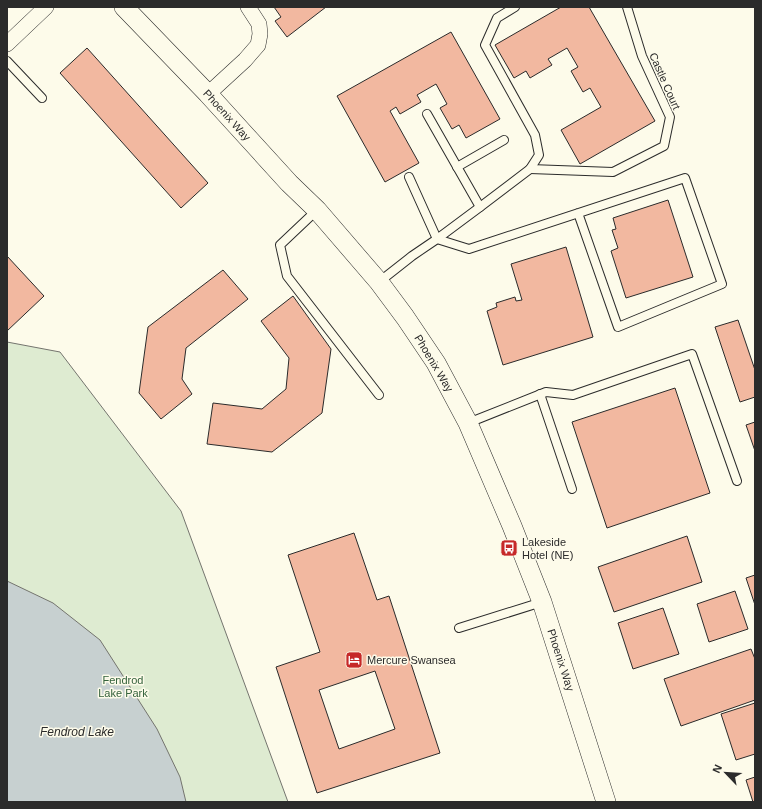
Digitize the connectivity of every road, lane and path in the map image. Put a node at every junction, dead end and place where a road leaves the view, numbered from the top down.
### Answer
1 (46, 7) edge
2 (124, 7) edge
3 (248, 7) edge
4 (516, 7) edge
5 (627, 7) edge
6 (7, 44) edge
7 (7, 61) edge
8 (208, 94) junction
9 (42, 98) dead end
10 (427, 114) dead end
11 (504, 140) dead end
12 (456, 167) junction
13 (530, 169) junction
14 (410, 177) dead end
15 (480, 208) junction
16 (317, 210) junction
17 (578, 213) junction
18 (437, 239) junction
19 (380, 282) junction
20 (540, 394) junction
21 (379, 395) dead end
22 (468, 423) junction
23 (737, 481) dead end
24 (572, 489) dead end
25 (542, 602) junction
26 (459, 628) dead end
27 (606, 802) edge

1 - 6 street
2 - 8 street, Phoenix Way
3 - 8 street
4 - 13 lane
5 - 13 lane, Castle Court
7 - 9 lane
8 - 16 street, Phoenix Way
10 - 12 lane
11 - 12 lane
12 - 15 lane
13 - 15 lane
14 - 18 lane
15 - 18 lane
16 - 19 street, Phoenix Way
16 - 21 lane
17 - 17 lane
17 - 18 lane
18 - 19 lane
19 - 22 street, Phoenix Way
20 - 22 lane
20 - 23 lane
20 - 24 lane
22 - 25 street, Phoenix Way
25 - 26 lane
25 - 27 street, Phoenix Way

